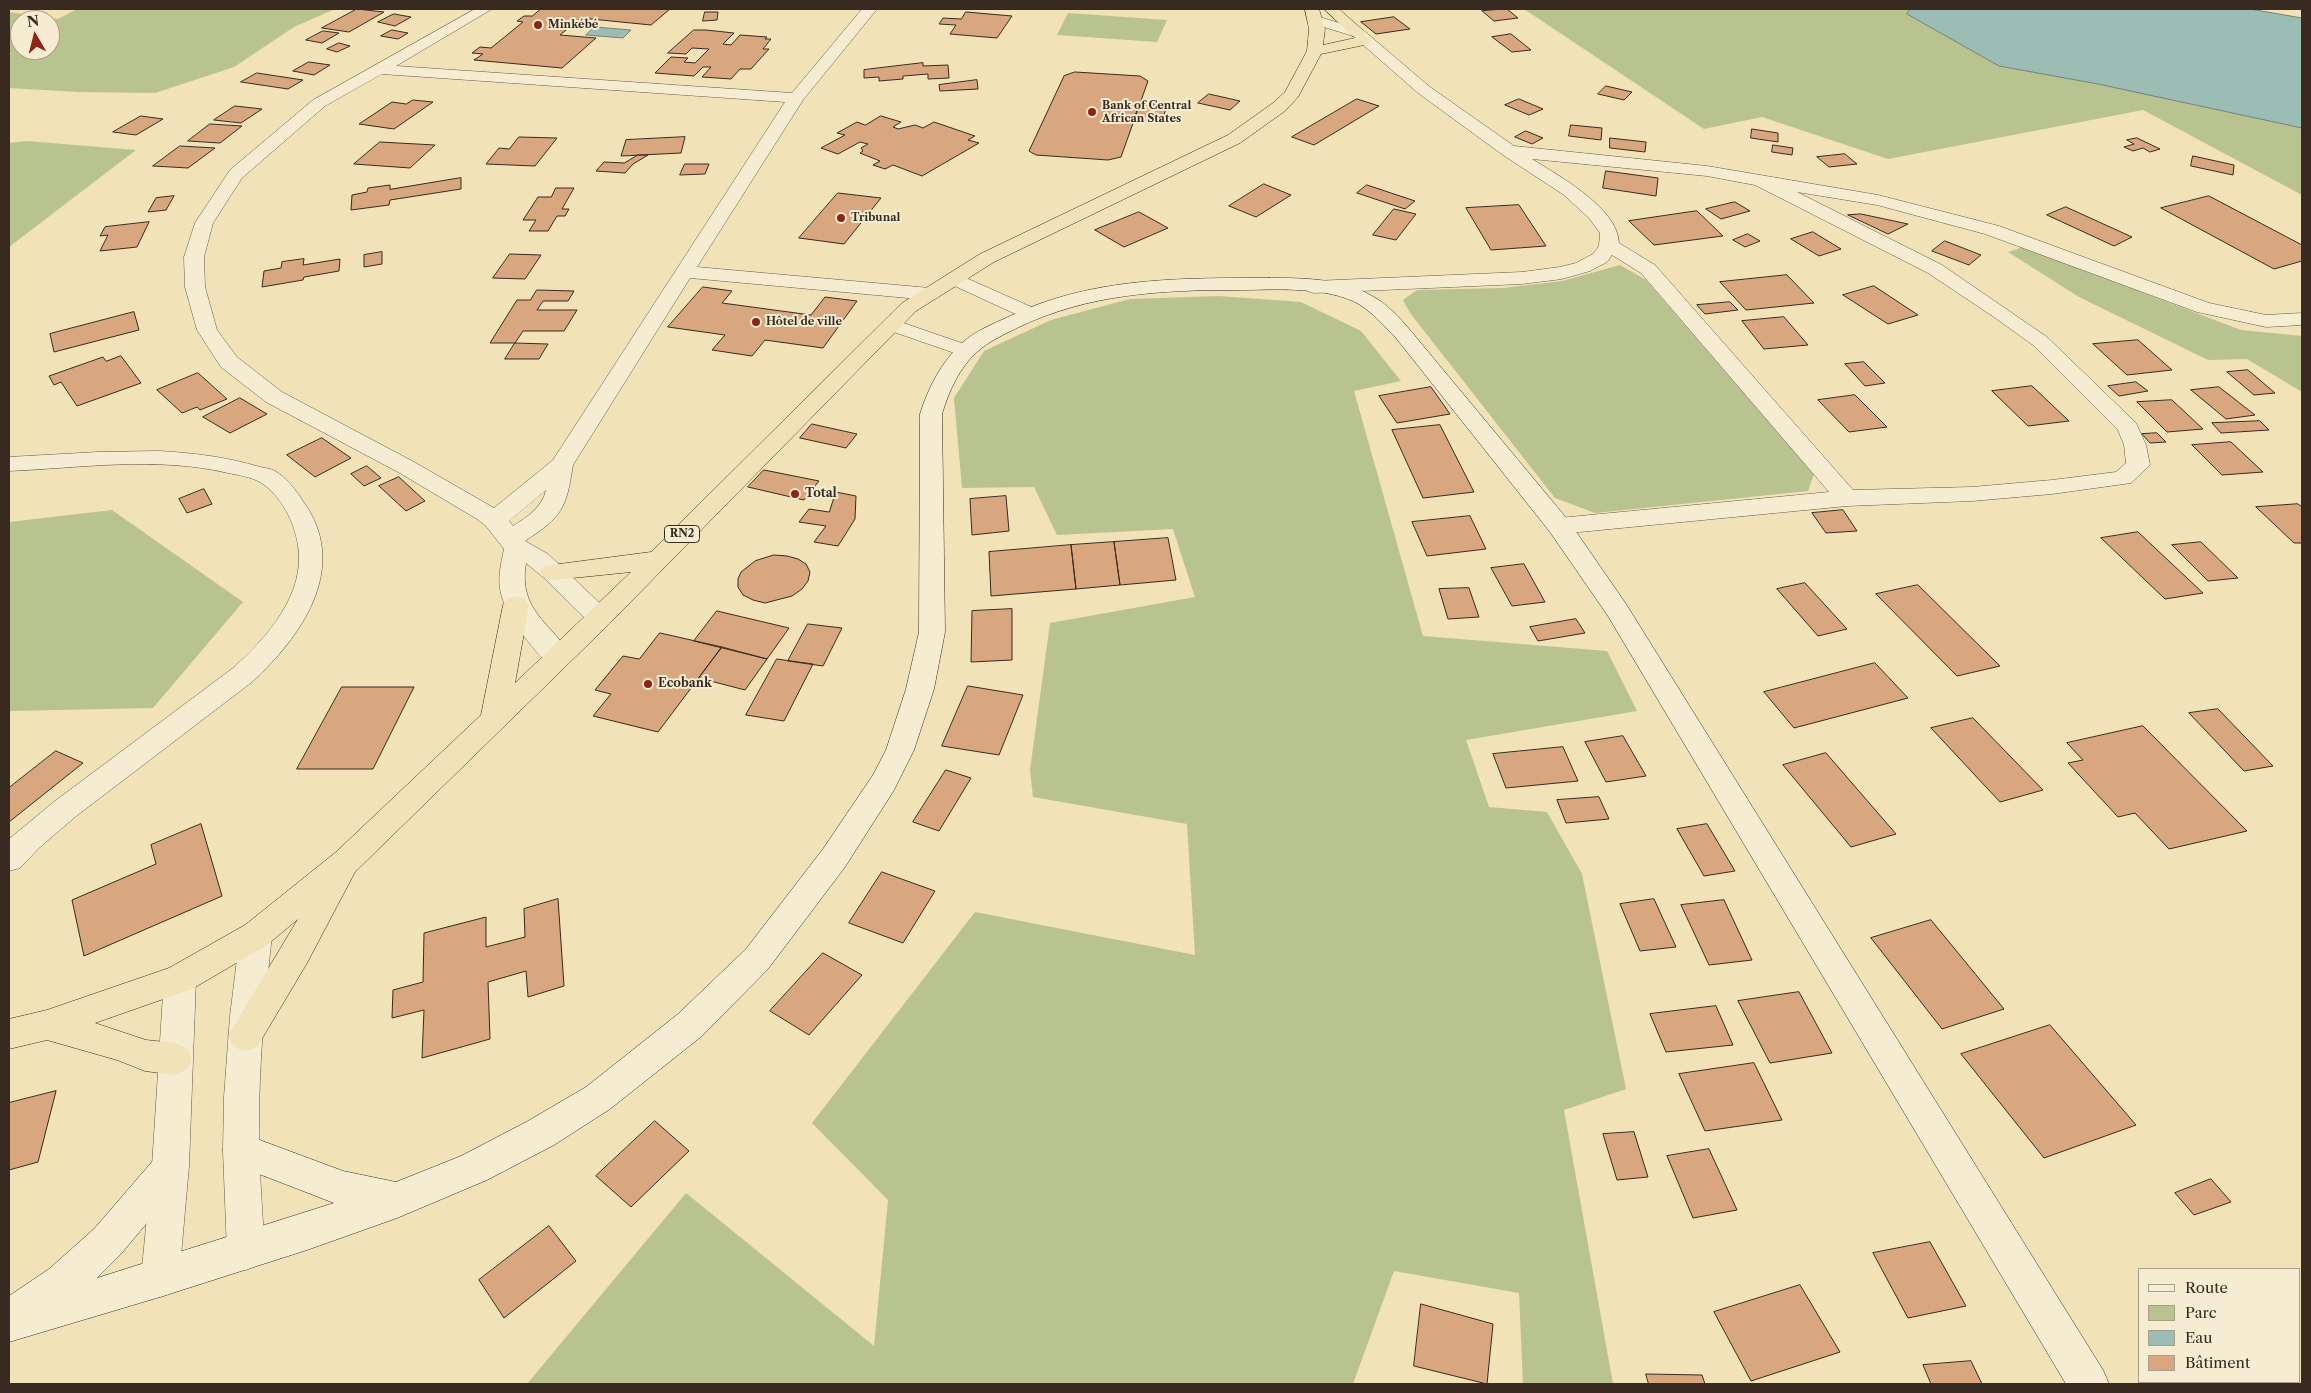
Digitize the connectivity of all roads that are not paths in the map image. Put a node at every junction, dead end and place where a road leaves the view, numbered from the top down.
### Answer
1 (485, 9) edge
2 (870, 9) edge
3 (1318, 24) edge
4 (1363, 39) junction
5 (376, 69) junction
6 (796, 98) junction
7 (1509, 151) junction
8 (1756, 178) junction
9 (1609, 246) junction
10 (685, 272) junction
11 (955, 279) junction
12 (1314, 287) junction
13 (930, 294) junction
14 (1029, 313) junction
15 (2302, 320) edge
16 (892, 326) junction
17 (966, 351) junction
18 (9, 464) edge
19 (561, 465) junction
20 (1847, 498) junction
21 (495, 520) junction
22 (1560, 526) junction
23 (514, 543) junction
24 (658, 559) junction
25 (553, 572) junction
26 (516, 605) junction
27 (600, 618) junction
28 (558, 656) junction
29 (495, 716) junction
30 (9, 859) edge
31 (347, 860) junction
32 (256, 935) junction
33 (180, 979) junction
34 (47, 1025) junction
35 (9, 1034) edge
36 (245, 1036) junction
37 (175, 1059) junction
38 (241, 1150) junction
39 (170, 1168) junction
40 (397, 1200) junction
41 (246, 1250) junction
42 (160, 1278) junction
43 (9, 1318) edge
44 (9, 1323) edge
45 (2089, 1384) edge

1 - 5 street
2 - 6 street
3 - 4 highway
3 - 4 street
3 - 4 highway
3 - 11 highway, RN2
4 - 7 street
5 - 6 street
5 - 21 street
6 - 10 street
7 - 8 street
7 - 9 street
8 - 15 street
8 - 20 street
9 - 12 street
9 - 20 street
10 - 13 street
10 - 19 street
11 - 13 highway, RN2
11 - 14 street
12 - 14 street
12 - 22 street
13 - 16 highway, RN2
14 - 17 street
16 - 17 street
16 - 24 highway, RN2
17 - 40 street
18 - 30 street
19 - 21 street
19 - 23 street
20 - 22 street
21 - 23 street
22 - 45 street
23 - 25 street
23 - 26 street
24 - 25 highway
24 - 27 highway, RN2
25 - 27 street
26 - 28 street
26 - 29 highway
27 - 28 highway, RN2
28 - 29 highway, RN2
29 - 31 highway, RN2
31 - 32 highway, RN2
31 - 36 highway
32 - 33 highway, RN2
32 - 36 street
33 - 34 highway, RN2
33 - 37 street
34 - 35 highway, RN2
34 - 37 highway
36 - 38 street
37 - 39 street
38 - 40 street
38 - 41 street
39 - 42 street
39 - 43 street
40 - 41 street
41 - 42 street
42 - 44 street

